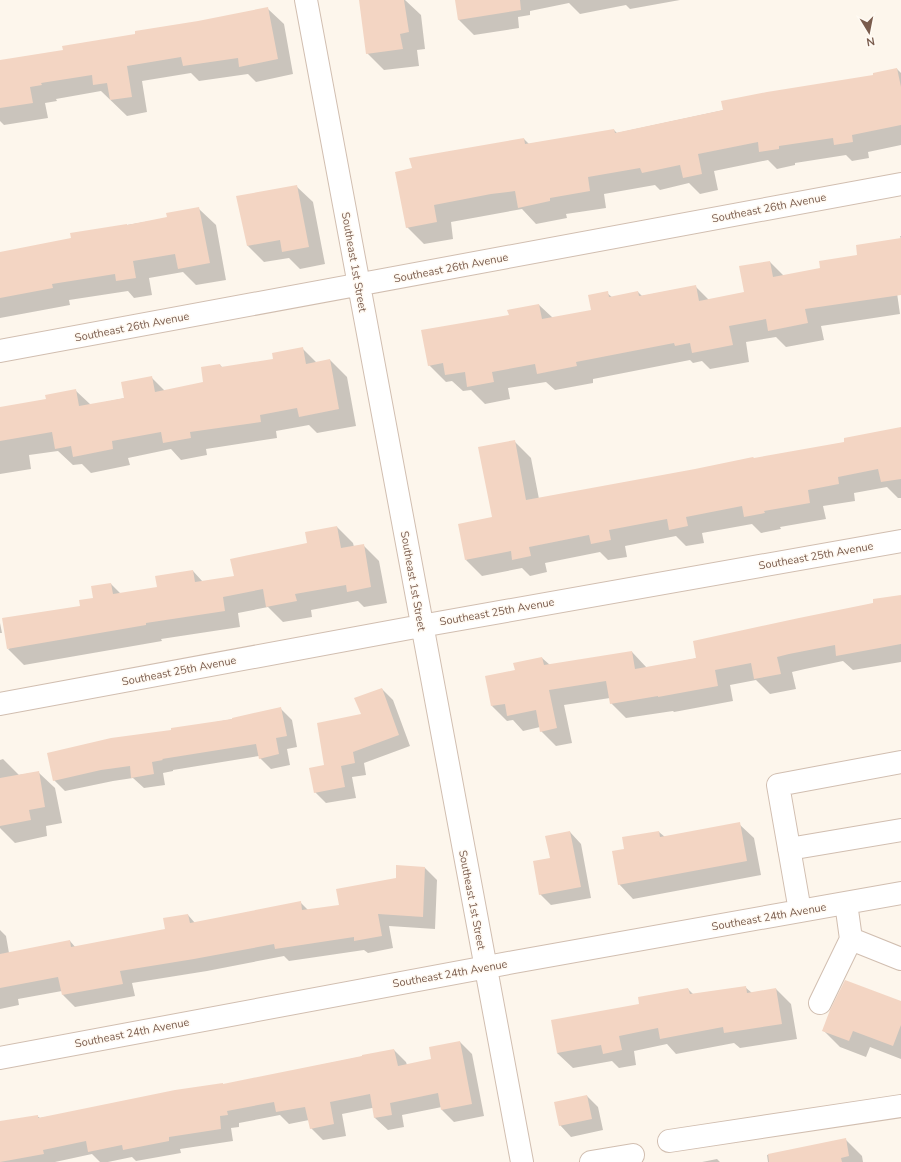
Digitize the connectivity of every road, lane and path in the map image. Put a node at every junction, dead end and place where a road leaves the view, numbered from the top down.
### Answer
1 (306, 0) edge
2 (901, 184) edge
3 (359, 285) junction
4 (0, 352) edge
5 (901, 541) edge
6 (421, 626) junction
7 (0, 704) edge
8 (901, 762) edge
9 (901, 830) edge
10 (789, 849) junction
11 (901, 893) edge
12 (846, 903) junction
13 (800, 911) junction
14 (851, 939) junction
15 (901, 959) edge
16 (485, 968) junction
17 (820, 1003) dead end
18 (0, 1058) edge
19 (901, 1106) edge
20 (668, 1141) dead end
21 (633, 1155) dead end
22 (522, 1162) edge
23 (591, 1162) edge

1 - 3 street, Southeast 1st Street
2 - 3 street, Southeast 26th Avenue
3 - 4 street, Southeast 26th Avenue
3 - 6 street, Southeast 1st Street
5 - 6 street, Southeast 25th Avenue
6 - 7 street, Southeast 25th Avenue
6 - 16 street, Southeast 1st Street
8 - 10 street
9 - 10 street
10 - 13 street
11 - 12 street, Southeast 24th Avenue
12 - 13 street, Southeast 24th Avenue
12 - 14 street
13 - 16 street, Southeast 24th Avenue
14 - 15 street
14 - 17 street
16 - 18 street, Southeast 24th Avenue
16 - 22 street, Southeast 1st Street
19 - 20 street
21 - 23 street

